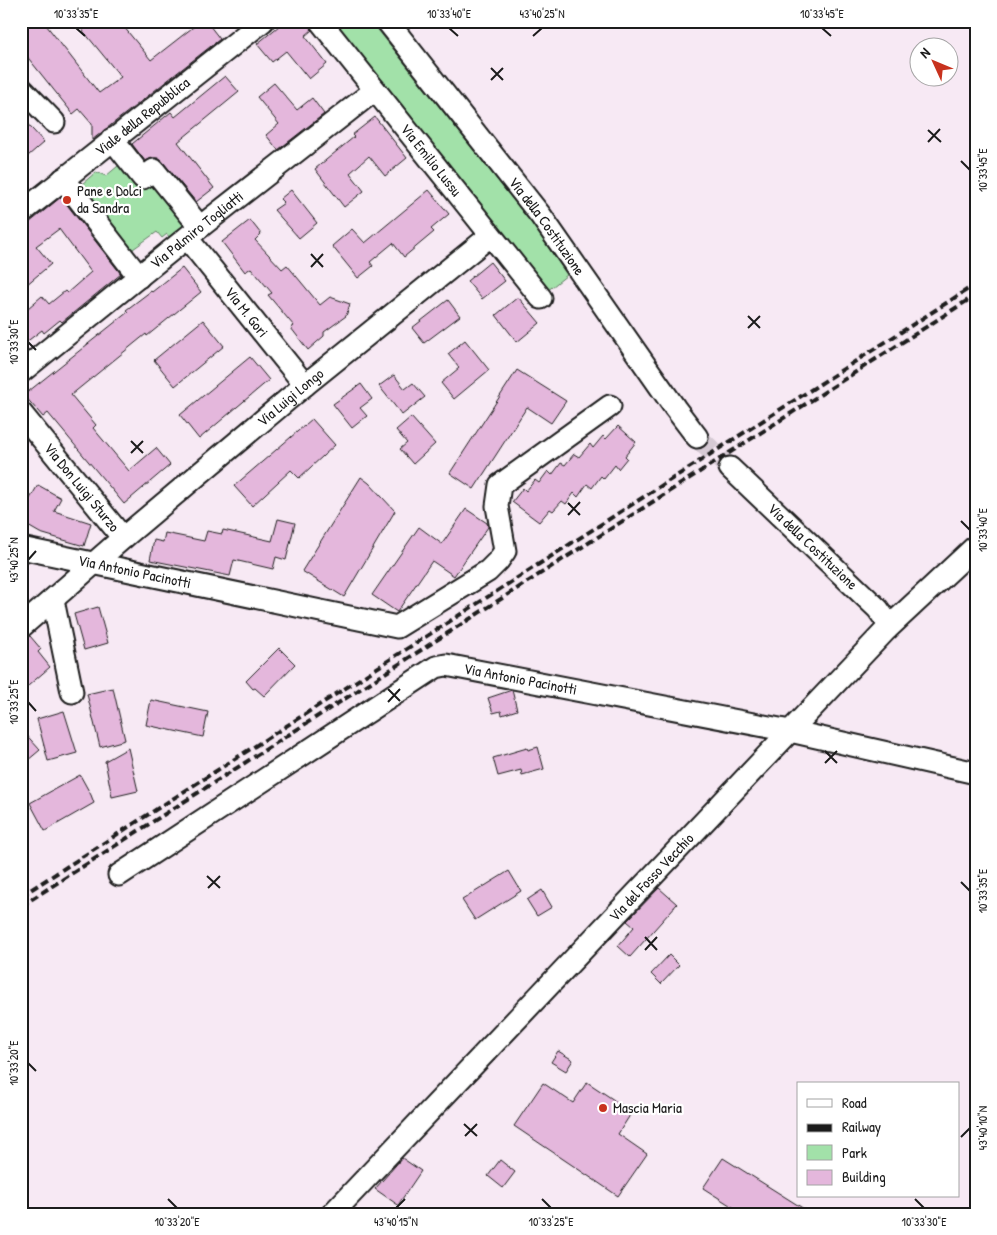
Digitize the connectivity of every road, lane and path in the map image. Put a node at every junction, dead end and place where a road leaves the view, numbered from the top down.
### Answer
1 (263, 21) edge
2 (320, 21) edge
3 (387, 21) edge
4 (21, 88) edge
5 (375, 90) junction
6 (54, 122) dead end
7 (112, 139) junction
8 (63, 179) junction
9 (21, 213) edge
10 (194, 233) junction
11 (490, 236) junction
12 (139, 277) junction
13 (541, 298) dead end
14 (21, 372) edge
15 (305, 385) junction
16 (610, 406) dead end
17 (21, 413) edge
18 (698, 437) tunnel mouth
19 (730, 468) tunnel mouth
20 (123, 538) junction
21 (976, 546) edge
22 (21, 548) edge
23 (43, 553) junction
24 (94, 564) junction
25 (59, 594) junction
26 (21, 627) edge
27 (887, 629) junction
28 (72, 692) dead end
29 (790, 731) junction
30 (976, 773) edge
31 (119, 875) dead end
32 (332, 1214) edge

1 - 7 street, Viale della Repubblica
2 - 5 street, Via Emilio Lussu
3 - 18 street, Via della Costituzione
4 - 6 street
5 - 10 street, Via Palmiro Togliatti
5 - 11 street, Via Emilio Lussu
7 - 8 street, Viale della Repubblica
7 - 10 street, Via M. Gori
8 - 9 street, Viale della Repubblica
8 - 12 street
10 - 12 street, Via Palmiro Togliatti
10 - 15 street, Via M. Gori
11 - 13 street, Via Emilio Lussu
11 - 15 street, Via Luigi Longo
12 - 14 street, Via Palmiro Togliatti
15 - 20 street, Via Luigi Longo
16 - 24 street, Via Antonio Pacinotti
17 - 20 street, Via Don Luigi Sturzo
19 - 27 street, Via della Costituzione
20 - 24 street, Via Luigi Longo
21 - 27 street, Via del Fosso Vecchio
22 - 23 street, Via Antonio Pacinotti
23 - 24 street, Via Antonio Pacinotti
23 - 25 street, Via Antonio Pacinotti
24 - 25 street, Via Luigi Longo
25 - 26 street, Via Luigi Longo
25 - 28 street, Via Antonio Pacinotti
27 - 29 street, Via del Fosso Vecchio
29 - 30 street, Via Antonio Pacinotti
29 - 31 street, Via Antonio Pacinotti
29 - 32 street, Via del Fosso Vecchio

